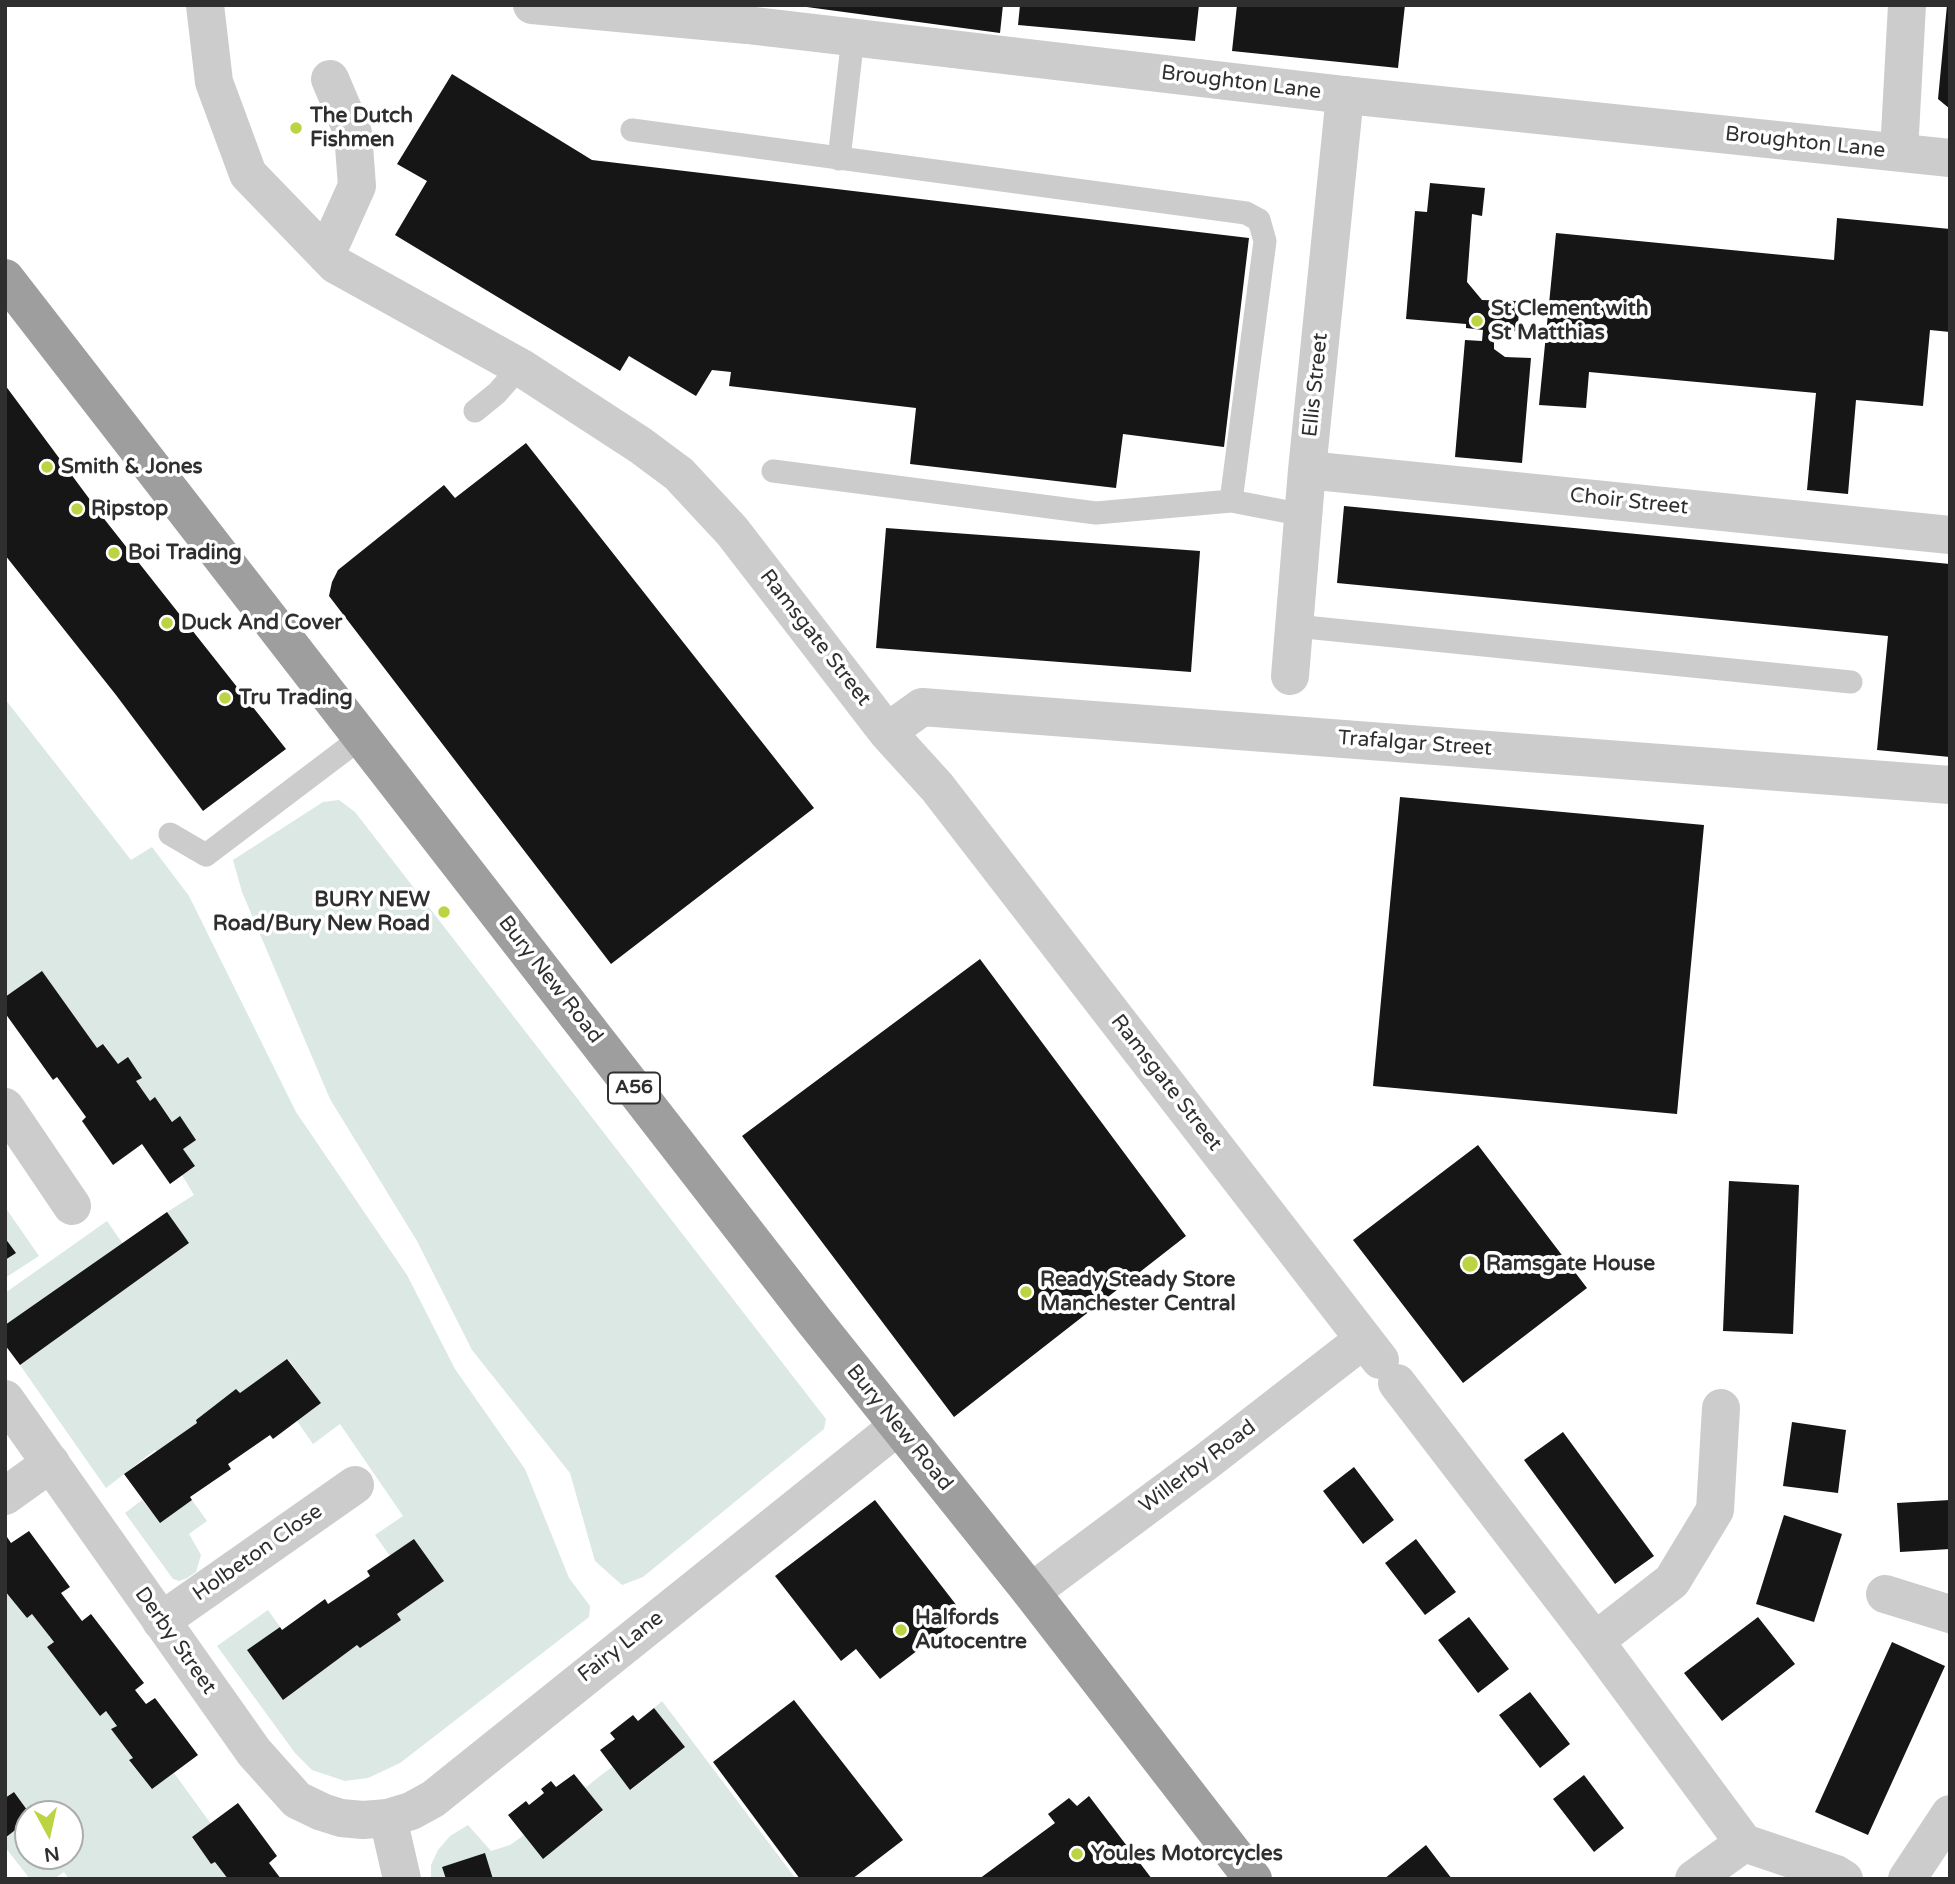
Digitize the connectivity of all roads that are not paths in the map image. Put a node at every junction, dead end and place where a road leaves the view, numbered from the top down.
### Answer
1 (205, 5) edge
2 (533, 5) edge
3 (1907, 5) edge
4 (749, 15) edge
5 (853, 37) junction
6 (330, 79) dead end
7 (1345, 95) junction
8 (632, 130) dead end
9 (1899, 152) junction
10 (1950, 158) edge
11 (839, 159) junction
12 (326, 255) junction
13 (5, 278) edge
14 (520, 367) junction
15 (475, 411) dead end
16 (1307, 470) junction
17 (773, 471) dead end
18 (1231, 501) junction
19 (1304, 515) junction
20 (1950, 535) edge
21 (1294, 626) junction
22 (1290, 676) dead end
23 (1851, 682) dead end
24 (887, 732) junction
25 (362, 737) junction
26 (1950, 785) edge
27 (170, 834) dead end
28 (5, 1107) edge
29 (72, 1206) dead end
30 (1380, 1361) junction
31 (5, 1399) edge
32 (1721, 1408) dead end
33 (897, 1427) junction
34 (51, 1463) junction
35 (355, 1485) dead end
36 (5, 1496) edge
37 (1031, 1592) junction
38 (1885, 1594) dead end
39 (1950, 1614) edge
40 (161, 1621) junction
41 (1595, 1642) junction
42 (1950, 1814) edge
43 (388, 1818) junction
44 (1744, 1843) junction
45 (402, 1879) edge
46 (1253, 1879) edge
47 (1694, 1879) edge
48 (1844, 1879) edge
49 (1907, 1879) edge

1 - 12 street, Ramsgate Street
2 - 4 street, Broughton Lane
3 - 9 street
4 - 5 street, Broughton Lane
5 - 7 street, Broughton Lane
5 - 11 lane
6 - 12 street
7 - 9 street, Broughton Lane
7 - 16 street, Ellis Street
8 - 11 lane
9 - 10 street, Broughton Lane
11 - 18 lane
12 - 14 street, Ramsgate Street
13 - 25 highway, Bury New Road / A56
14 - 15 lane
14 - 24 street, Ramsgate Street
16 - 19 street, Ellis Street
16 - 20 street, Choir Street
17 - 18 lane
18 - 19 lane
19 - 21 street, Ellis Street
21 - 22 street, Ellis Street
21 - 23 lane
24 - 26 street, Trafalgar Street
24 - 30 street, Ramsgate Street
25 - 27 lane
25 - 33 highway, Bury New Road / A56
28 - 29 street
30 - 37 street, Willerby Road
30 - 41 street, Ramsgate Street
31 - 34 street, Derby Street
32 - 41 street
33 - 37 highway, Bury New Road / A56
33 - 43 street, Fairy Lane
34 - 36 street
34 - 40 street, Derby Street
35 - 40 street, Holbeton Close
37 - 46 highway, Bury New Road / A56
38 - 39 street
40 - 43 street, Derby Street
41 - 44 street, Ramsgate Street
42 - 49 street
43 - 45 street
44 - 47 street
44 - 48 street

